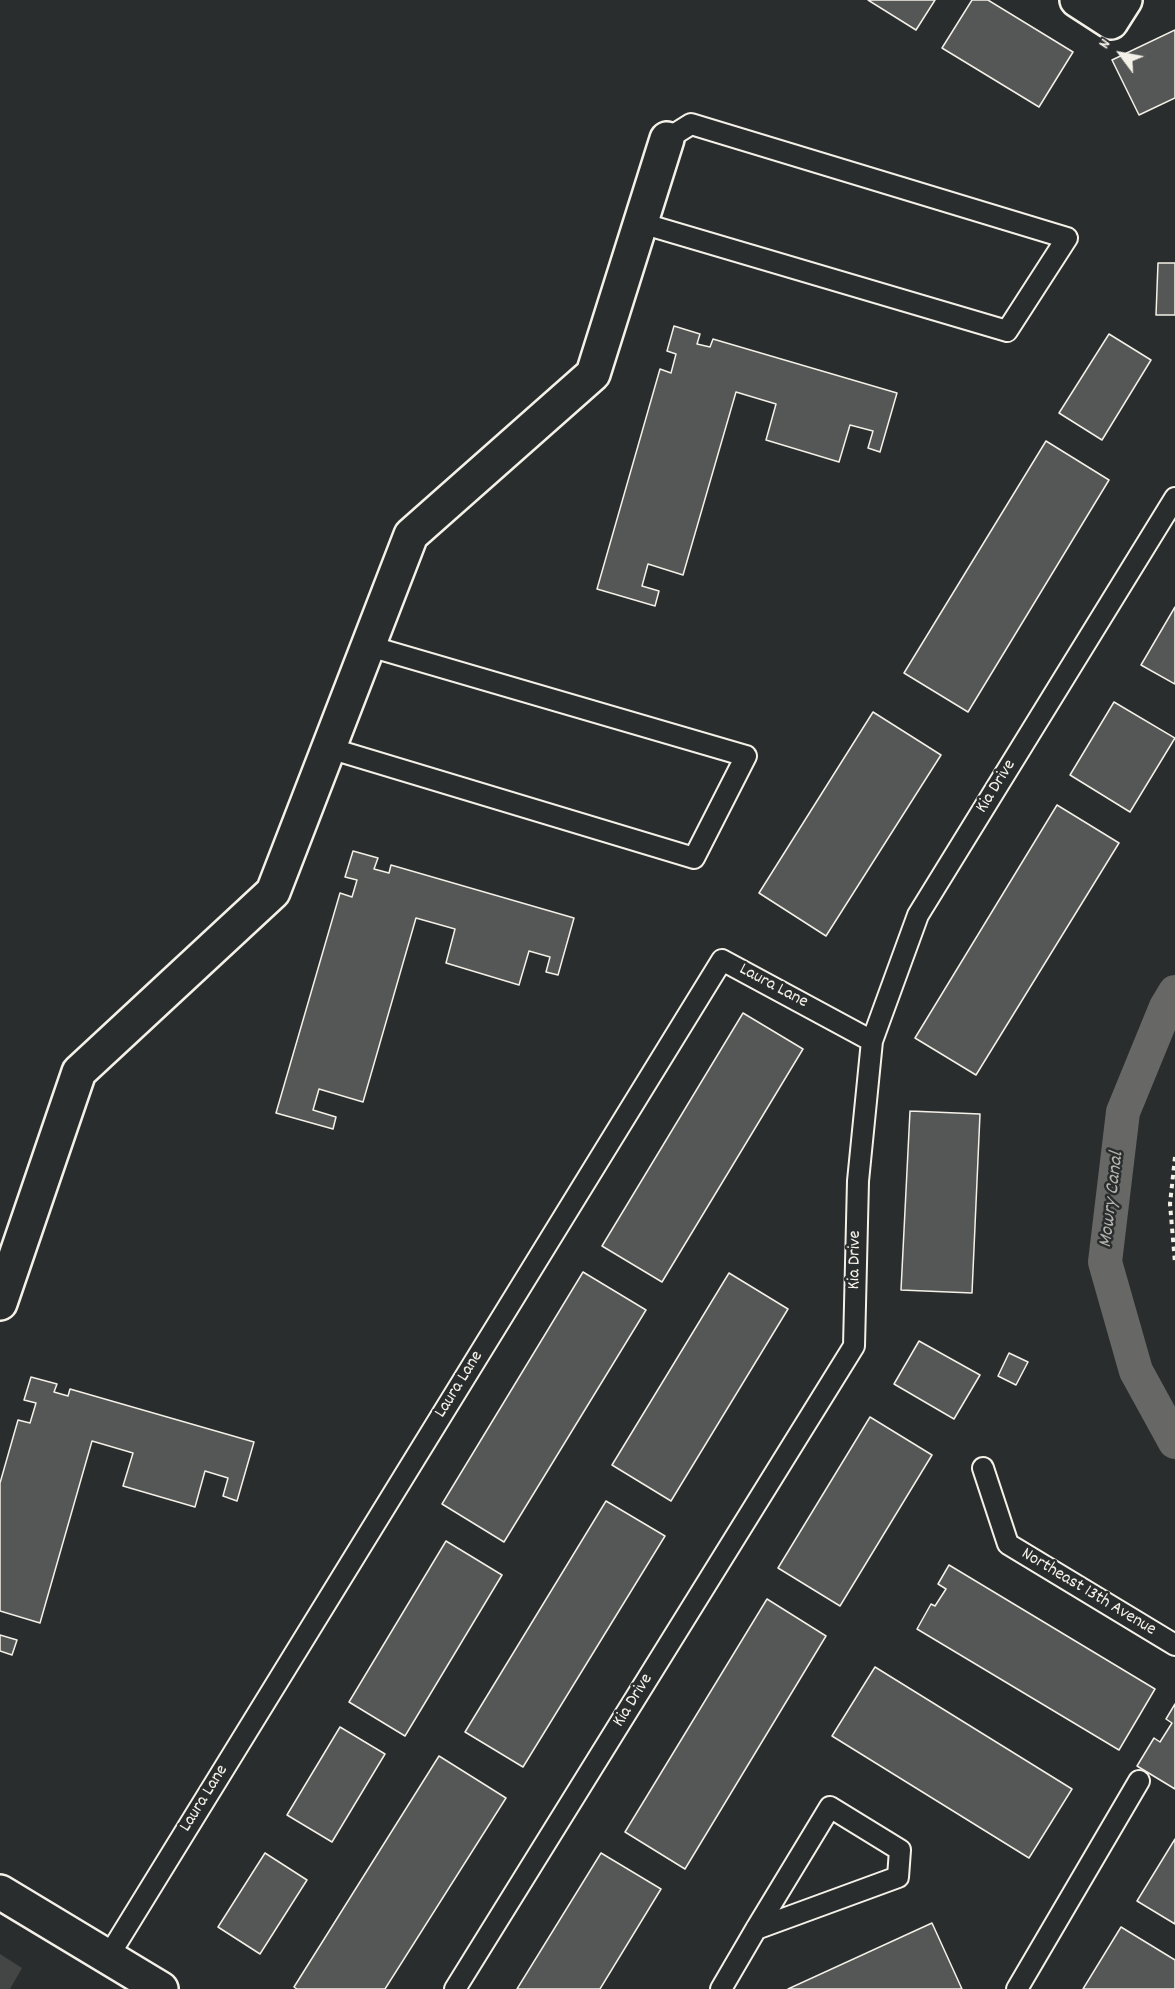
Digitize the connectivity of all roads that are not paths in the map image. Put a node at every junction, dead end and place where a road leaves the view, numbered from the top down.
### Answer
1 (1077, 0) edge
2 (1125, 0) edge
3 (667, 139) joint
4 (641, 223) junction
5 (1175, 498) edge
6 (369, 646) junction
7 (329, 748) junction
8 (872, 1041) junction
9 (0, 1303) edge
10 (983, 1468) dead end
11 (1175, 1645) edge
12 (1139, 1781) dead end
13 (0, 1892) edge
14 (756, 1929) junction
15 (108, 1957) junction
16 (161, 1989) edge
17 (455, 1989) edge
18 (721, 1989) edge
19 (1017, 1989) edge

1 - 2 street
3 - 4 street
3 - 4 lane
4 - 6 street
5 - 8 lane, Kia Drive
6 - 7 street
6 - 7 lane
7 - 9 street
8 - 15 lane, Laura Lane
8 - 17 lane, Kia Drive
10 - 11 lane, Northeast 13th Avenue
12 - 19 lane
13 - 15 street
14 - 14 lane
14 - 18 lane
15 - 16 street

